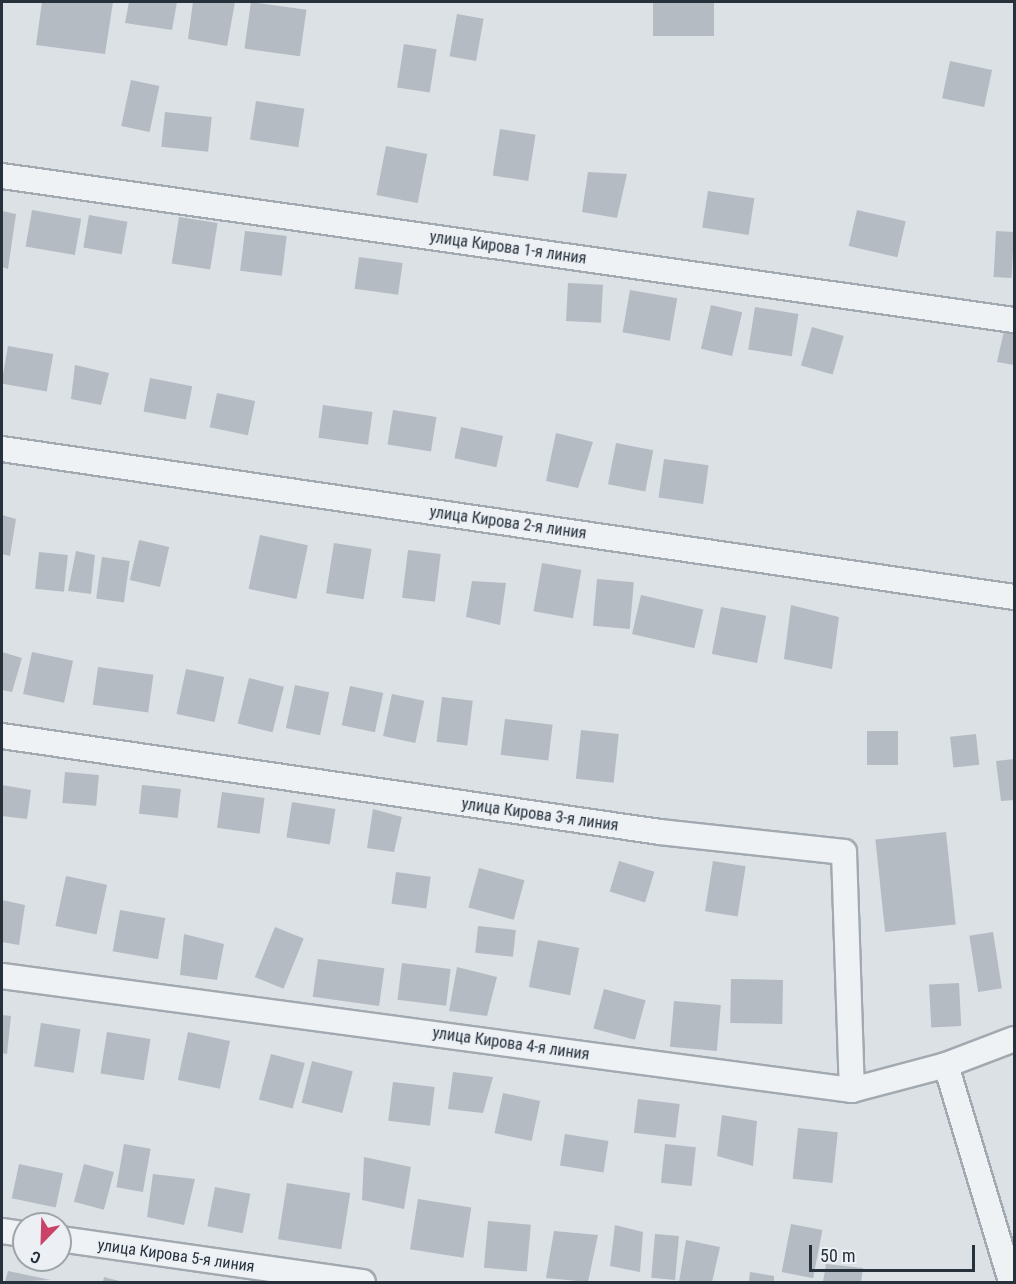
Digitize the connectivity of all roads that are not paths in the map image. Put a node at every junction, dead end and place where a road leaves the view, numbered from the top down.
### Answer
1 (2, 176) edge
2 (1014, 320) edge
3 (2, 449) edge
4 (1014, 597) edge
5 (2, 736) edge
6 (2, 976) edge
7 (1014, 1039) edge
8 (946, 1065) junction
9 (852, 1090) junction
10 (72, 1241) edge
11 (363, 1282) edge
12 (1011, 1282) edge

1 - 2 street, улица Кирова 1-я линия
3 - 4 street, улица Кирова 2-я линия
5 - 9 street, улица Кирова 3-я линия
6 - 9 street, улица Кирова 4-я линия
7 - 8 street, улица Кирова 4-я линия
8 - 9 street, улица Кирова 4-я линия
8 - 12 street
10 - 11 street, улица Кирова 5-я линия

